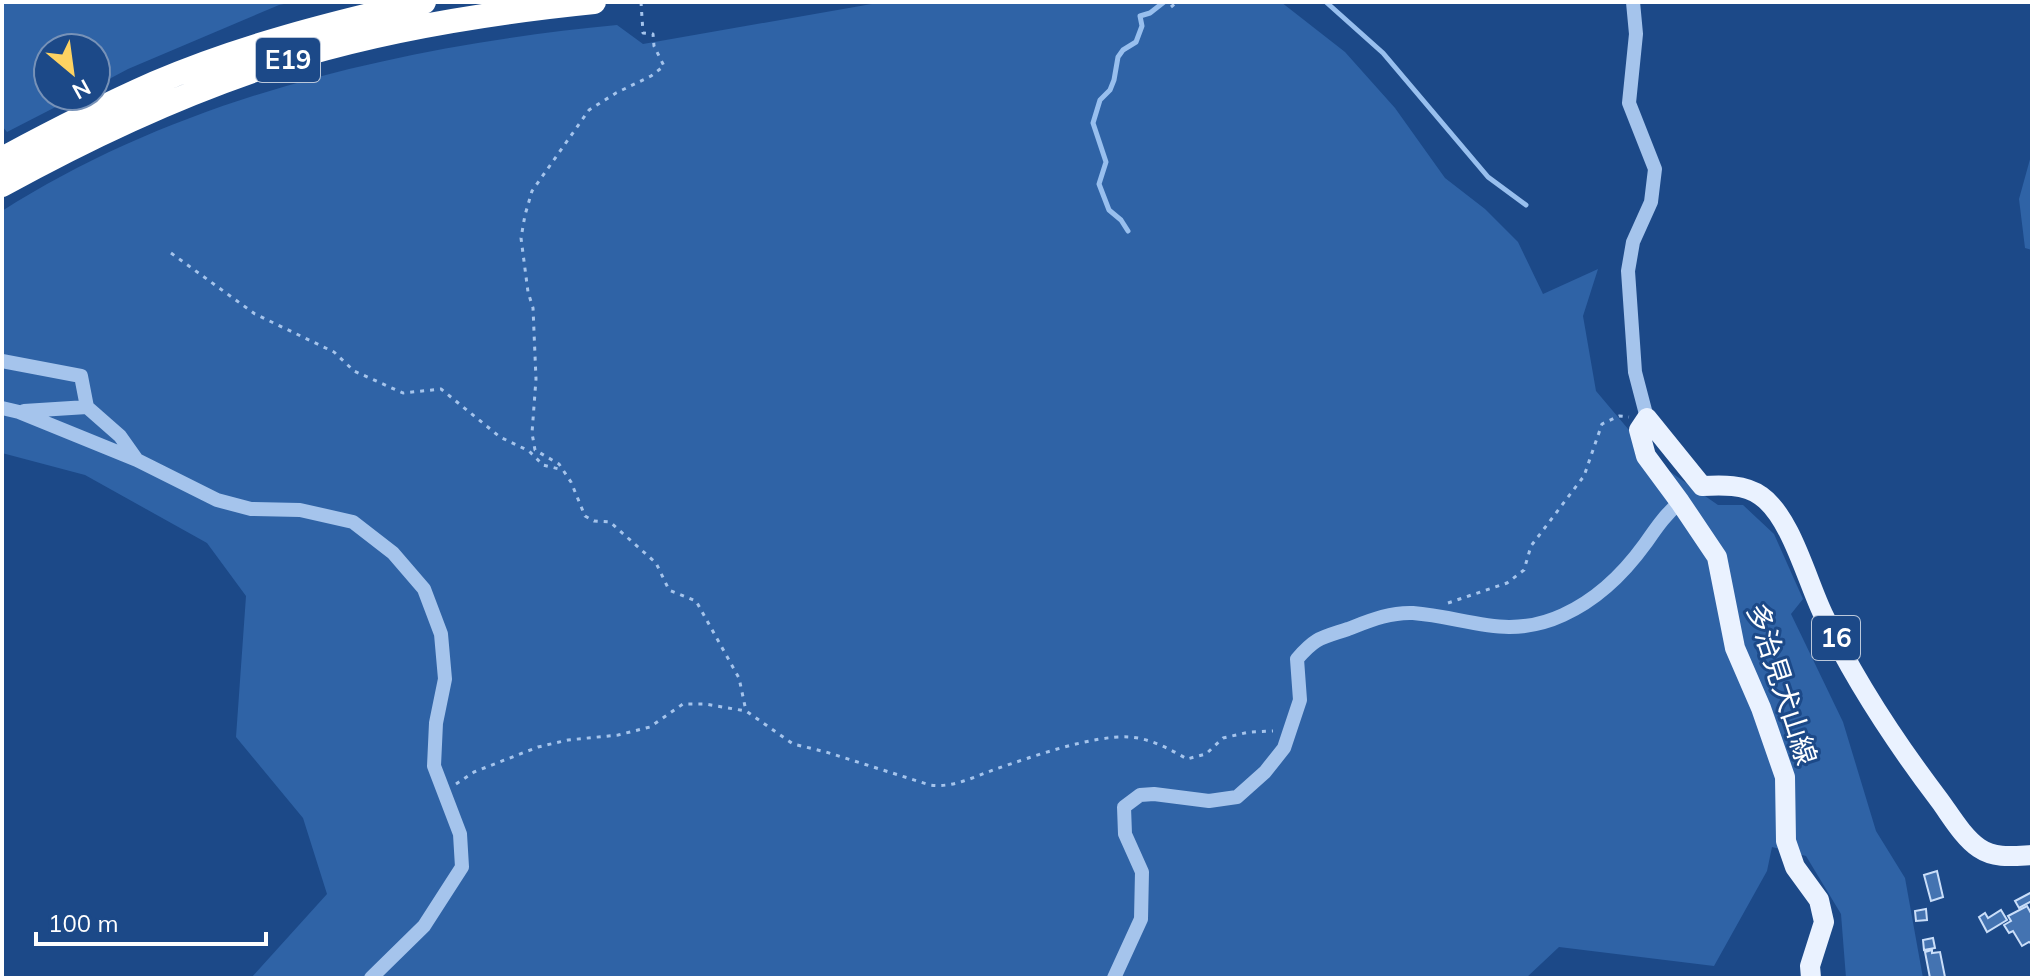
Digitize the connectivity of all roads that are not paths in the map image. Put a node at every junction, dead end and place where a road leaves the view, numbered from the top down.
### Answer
1 (424, 2) edge
2 (594, 2) edge
3 (1633, 2) edge
4 (2, 159) edge
5 (2, 185) edge
6 (2, 361) edge
7 (87, 407) junction
8 (2, 408) edge
9 (19, 412) junction
10 (1647, 418) junction
11 (137, 460) junction
12 (1680, 502) junction
13 (2032, 855) edge
14 (371, 978) edge
15 (1114, 978) edge
16 (1811, 978) edge

1 - 4 highway, E19
2 - 5 highway, E19
3 - 10 street
6 - 7 street
7 - 9 street
7 - 11 street
8 - 9 street
9 - 11 street
10 - 12 main road, 多治見犬山線
10 - 13 main road, 多治見犬山線 / 16
11 - 14 street
12 - 15 street
12 - 16 main road, 多治見犬山線

